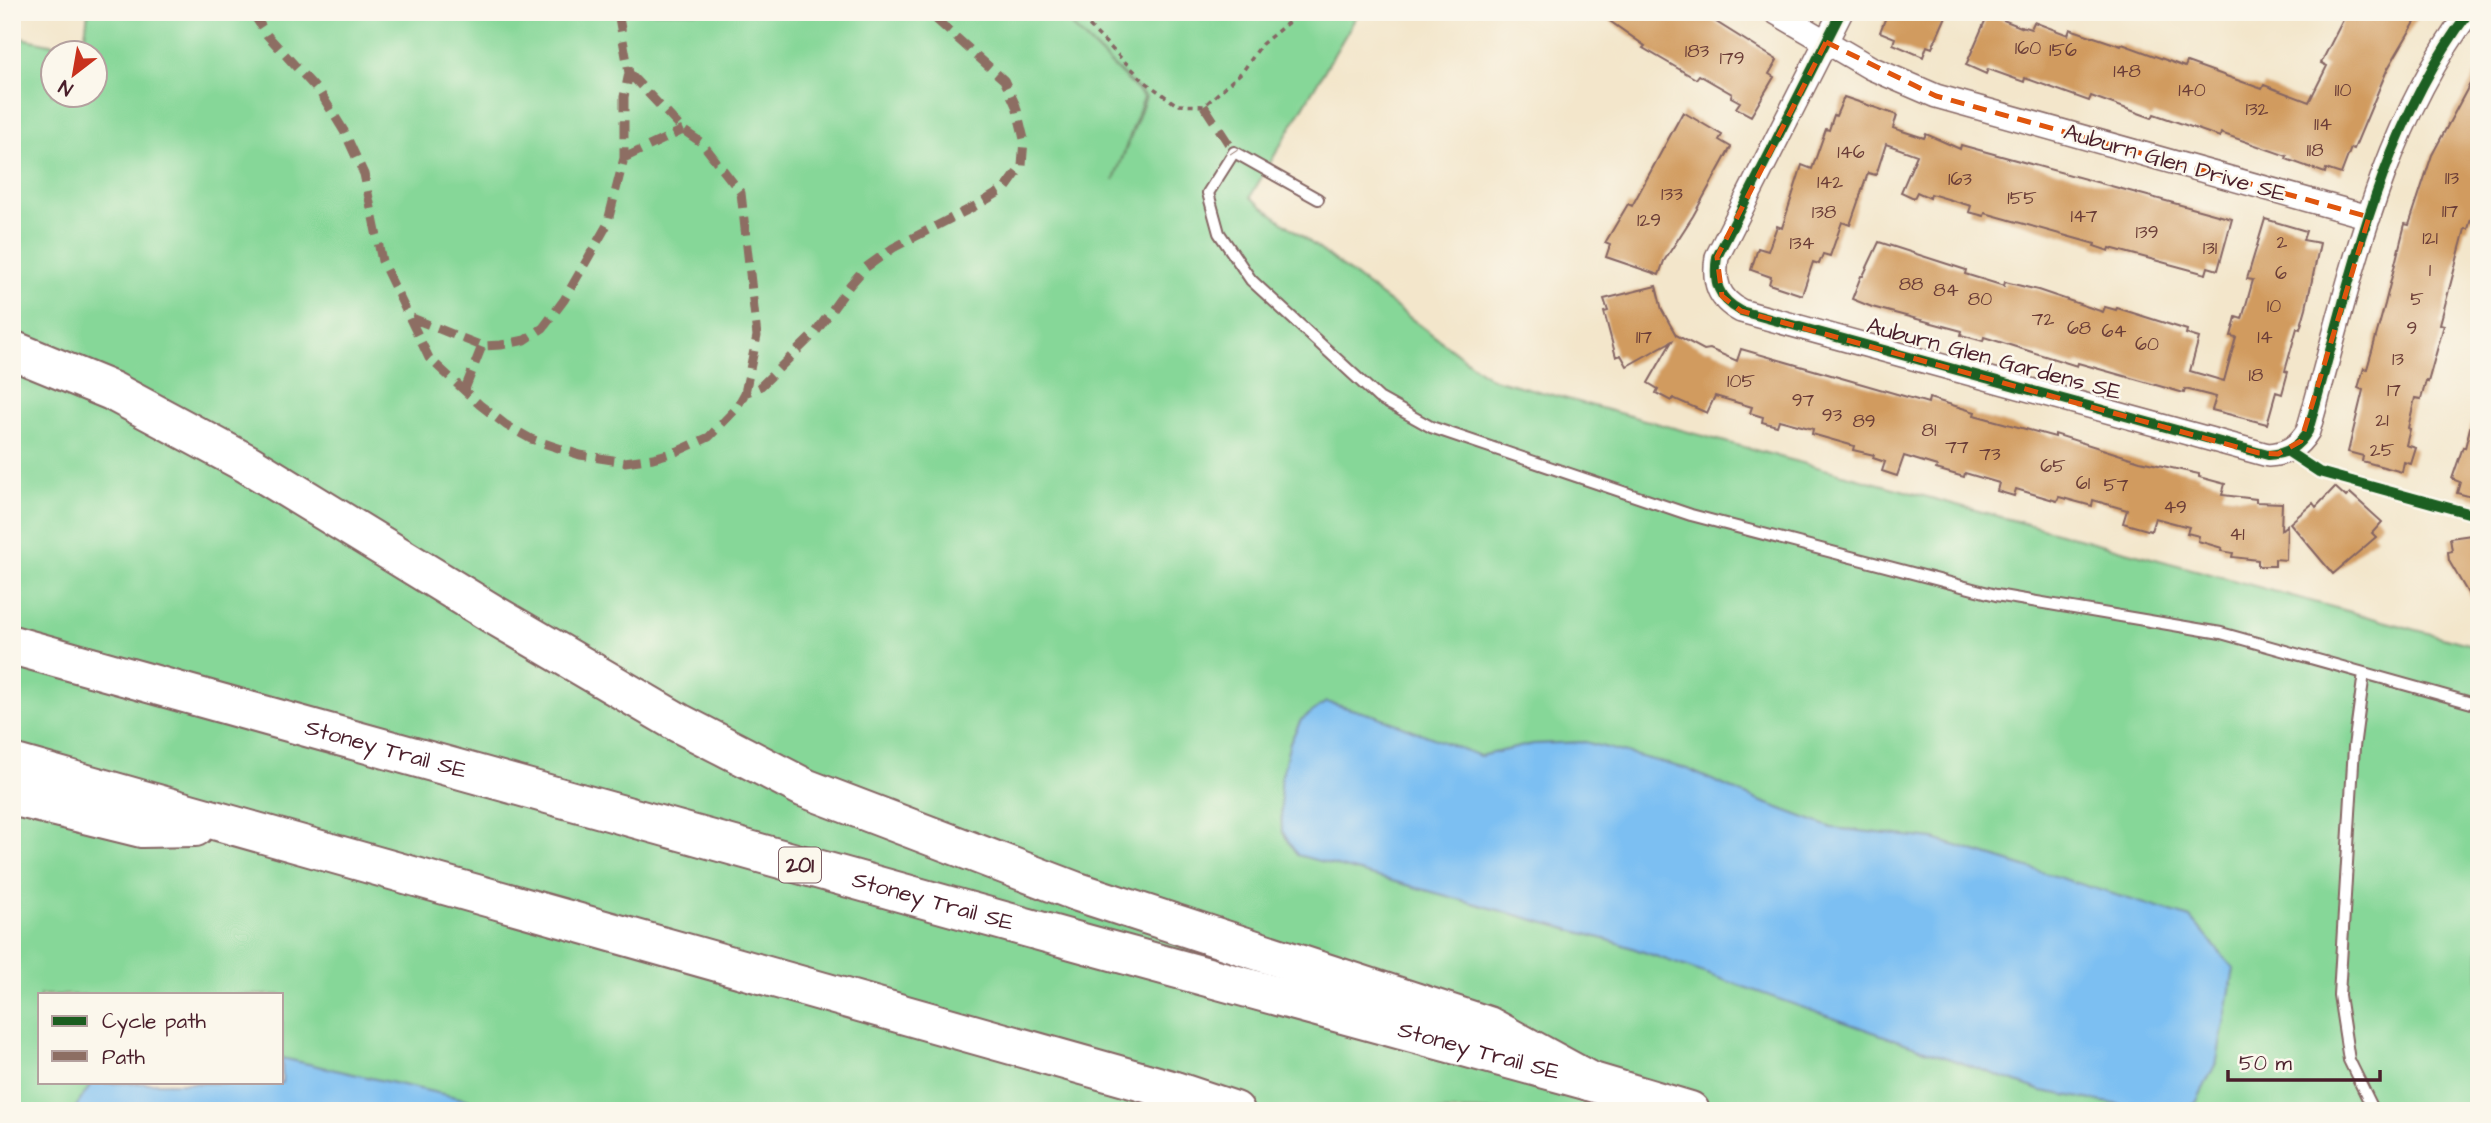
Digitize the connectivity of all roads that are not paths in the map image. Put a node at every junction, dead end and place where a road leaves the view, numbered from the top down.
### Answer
1 (1775, 12) edge
2 (1841, 12) edge
3 (2469, 12) edge
4 (1826, 42) junction
5 (1318, 199) dead end
6 (2369, 217) junction
7 (12, 350) edge
8 (12, 645) edge
9 (2364, 673) junction
10 (2475, 704) dead end
11 (12, 763) edge
12 (12, 796) edge
13 (237, 827) junction
14 (1589, 1081) junction
15 (1235, 1111) edge
16 (1690, 1111) edge
17 (2374, 1111) edge

1 - 4 street, Auburn Glen Drive SE
2 - 4 street, Auburn Glen Gardens SE
3 - 6 street
4 - 6 street, Auburn Glen Drive SE
4 - 6 street, Auburn Glen Gardens SE
5 - 9 lane
7 - 14 highway
8 - 14 highway, Stoney Trail SE / 201
9 - 10 lane
9 - 17 lane
11 - 13 highway
12 - 13 highway
13 - 15 highway
14 - 16 highway, Stoney Trail SE / 201

